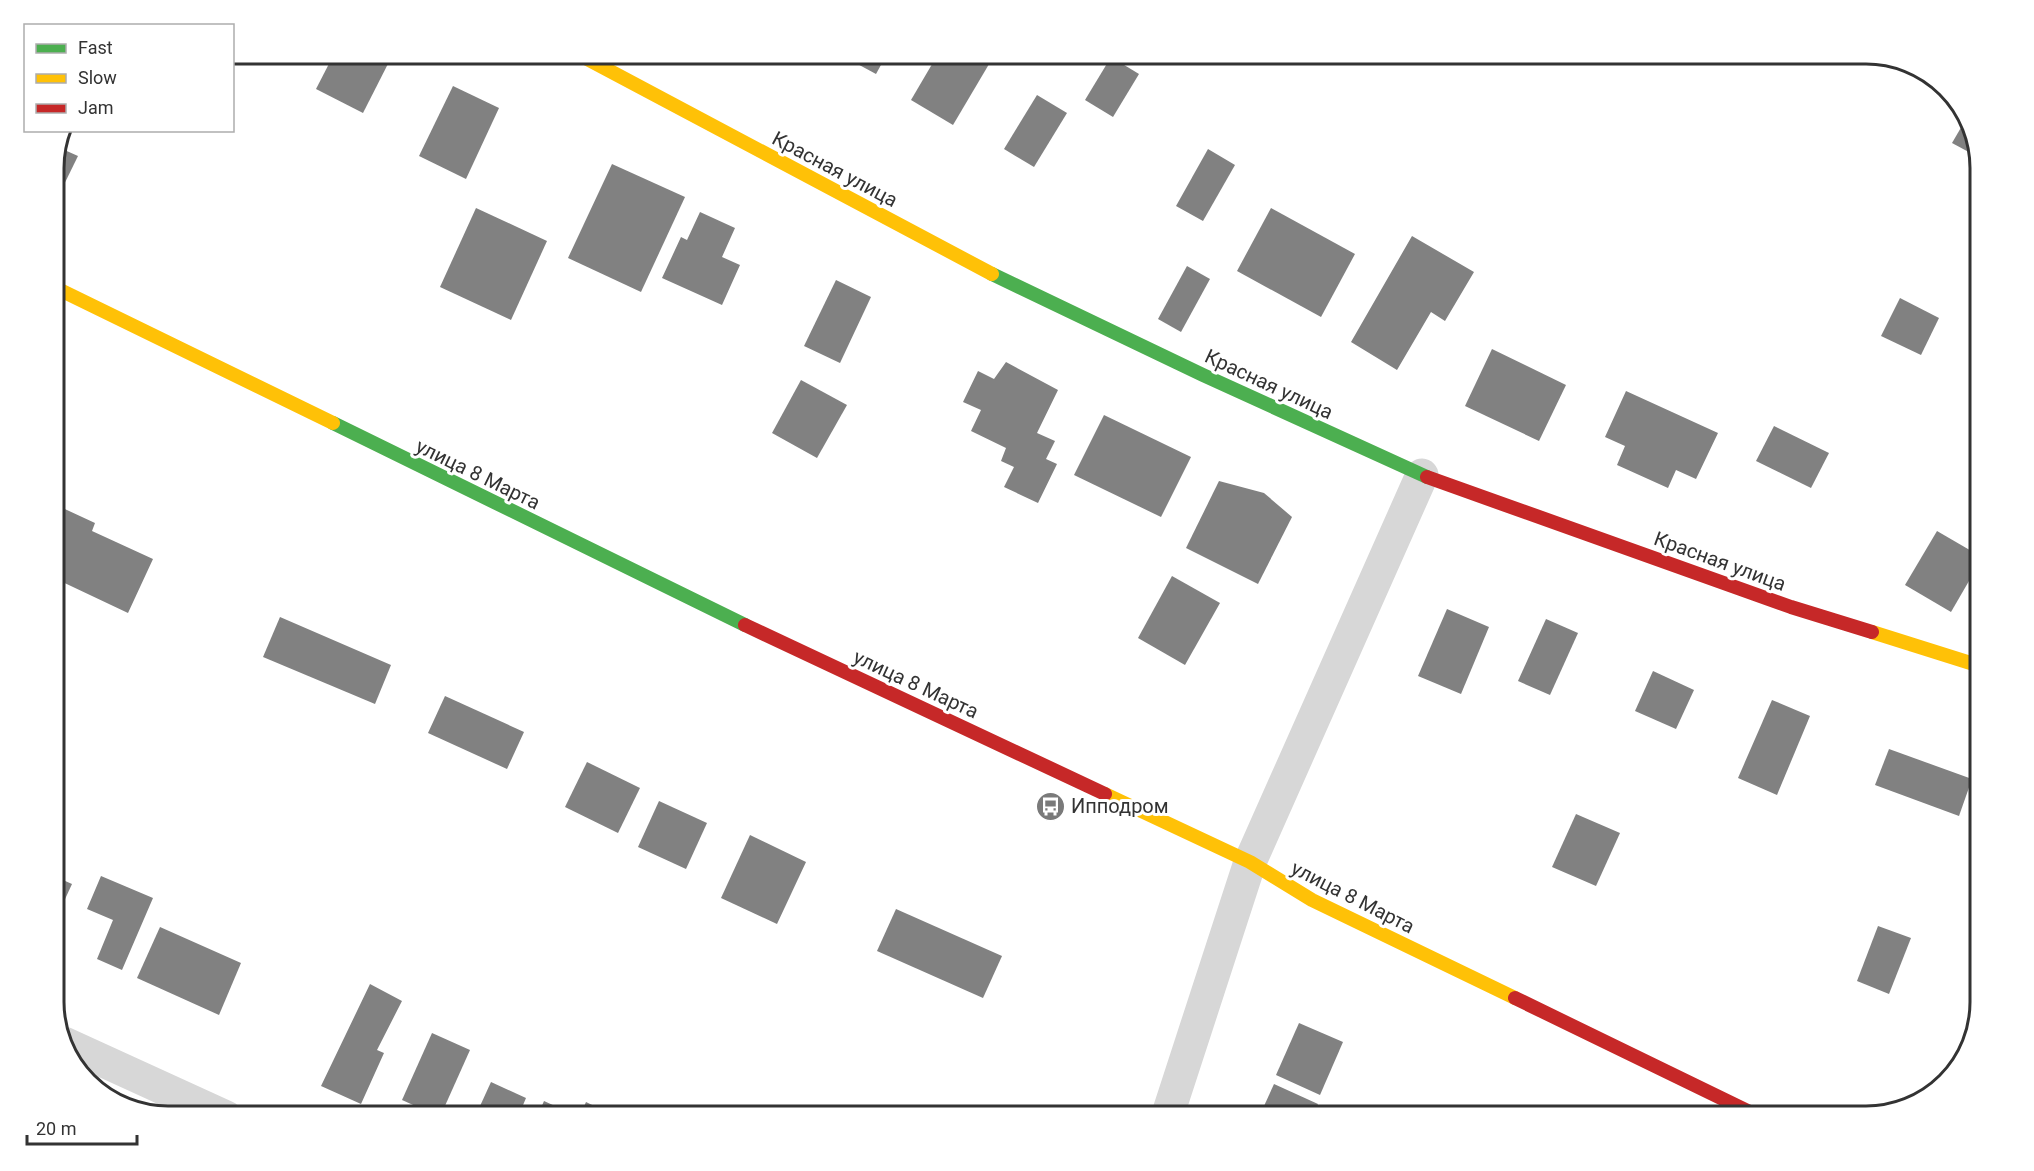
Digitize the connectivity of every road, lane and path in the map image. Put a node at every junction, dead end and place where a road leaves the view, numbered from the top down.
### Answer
1 (597, 64) edge
2 (65, 292) edge
3 (1422, 476) junction
4 (1970, 663) edge
5 (1250, 862) junction
6 (75, 1048) edge
7 (202, 1106) edge
8 (1171, 1106) edge
9 (1737, 1106) edge

1 - 3 main road, Красная улица
2 - 5 main road, улица 8 Марта
3 - 4 main road, Красная улица
3 - 5 street
5 - 8 street
5 - 9 main road, улица 8 Марта
6 - 7 street

